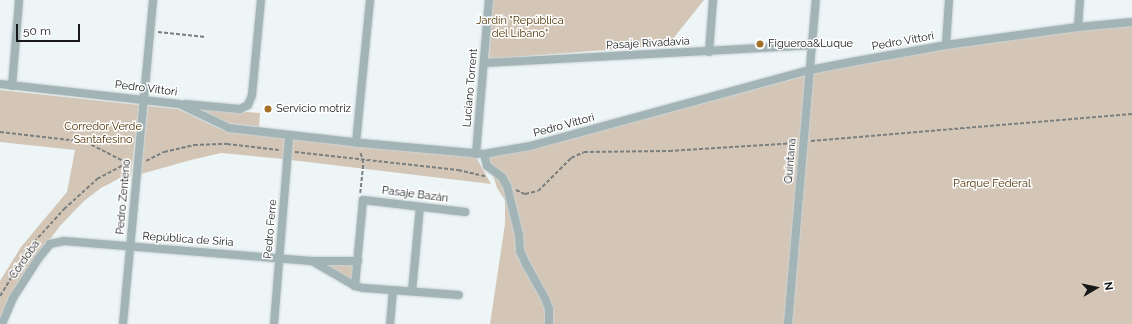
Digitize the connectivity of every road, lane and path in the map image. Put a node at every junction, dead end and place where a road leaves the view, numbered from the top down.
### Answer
1 (19, 0) edge
2 (153, 0) edge
3 (261, 0) edge
4 (370, 0) edge
5 (489, 0) edge
6 (713, 0) edge
7 (816, 0) edge
8 (949, 0) edge
9 (1080, 0) edge
10 (1132, 22) edge
11 (1078, 27) junction
12 (150, 32) junction
13 (206, 37) dead end
14 (812, 45) junction
15 (946, 45) junction
16 (709, 52) junction
17 (484, 63) junction
18 (810, 70) junction
19 (0, 84) edge
20 (12, 86) junction
21 (144, 100) junction
22 (179, 104) junction
23 (1132, 114) edge
24 (0, 132) edge
25 (289, 136) junction
26 (804, 142) junction
27 (358, 143) junction
28 (288, 151) junction
29 (480, 154) junction
30 (362, 160) junction
31 (138, 162) junction
32 (127, 163) junction
33 (487, 176) dead end
34 (507, 186) junction
35 (361, 199) junction
36 (420, 207) junction
37 (465, 212) dead end
38 (64, 240) joint
39 (130, 246) junction
40 (280, 258) junction
41 (311, 260) junction
42 (358, 261) junction
43 (355, 286) junction
44 (393, 290) junction
45 (412, 292) junction
46 (459, 295) dead end
47 (0, 296) edge
48 (2, 324) edge
49 (123, 324) edge
50 (274, 324) edge
51 (390, 324) edge
52 (549, 324) edge
53 (788, 324) edge

1 - 20 street
2 - 12 street, Pedro Zenteno
3 - 22 street
4 - 27 street
5 - 17 street, Luciano Torrent
6 - 16 street
7 - 14 street, Quintana
8 - 15 street
9 - 11 street
10 - 11 street, Pedro Vittori
11 - 15 street, Pedro Vittori
12 - 13 path
12 - 21 street, Pedro Zenteno
14 - 16 street, Pasaje Rivadavia
14 - 18 street, Quintana
15 - 18 street, Pedro Vittori
16 - 17 street, Pasaje Rivadavia
17 - 29 street, Luciano Torrent
18 - 26 street, Quintana
18 - 29 street, Pedro Vittori
19 - 20 street, Pedro Vittori
20 - 21 street, Pedro Vittori
21 - 22 street, Pedro Vittori
21 - 31 street, Pedro Zenteno
22 - 25 street, Pedro Vittori
23 - 26 path
24 - 32 path
25 - 27 street, Pedro Vittori
25 - 28 street, Pedro Ferre
26 - 34 path
26 - 53 street, Quintana
27 - 29 street, Pedro Vittori
27 - 30 path
28 - 30 path
28 - 31 path
28 - 40 street, Pedro Ferre
29 - 34 street
30 - 33 path
30 - 35 path
31 - 32 path
31 - 39 street, Pedro Zenteno
32 - 47 path
34 - 52 street
35 - 36 street, Pasaje Bazán
35 - 42 street
36 - 37 street, Pasaje Bazán
36 - 45 street
38 - 39 street, República de Siria
38 - 48 street, Córdoba
39 - 40 street, República de Siria
39 - 49 street, Pedro Zenteno
40 - 41 street, República de Siria
40 - 50 street, Pedro Ferre
41 - 42 street, República de Siria
41 - 43 street, República de Siria
42 - 43 street
43 - 44 street, República de Siria
44 - 45 street, República de Siria
44 - 51 street
45 - 46 street, República de Siria

